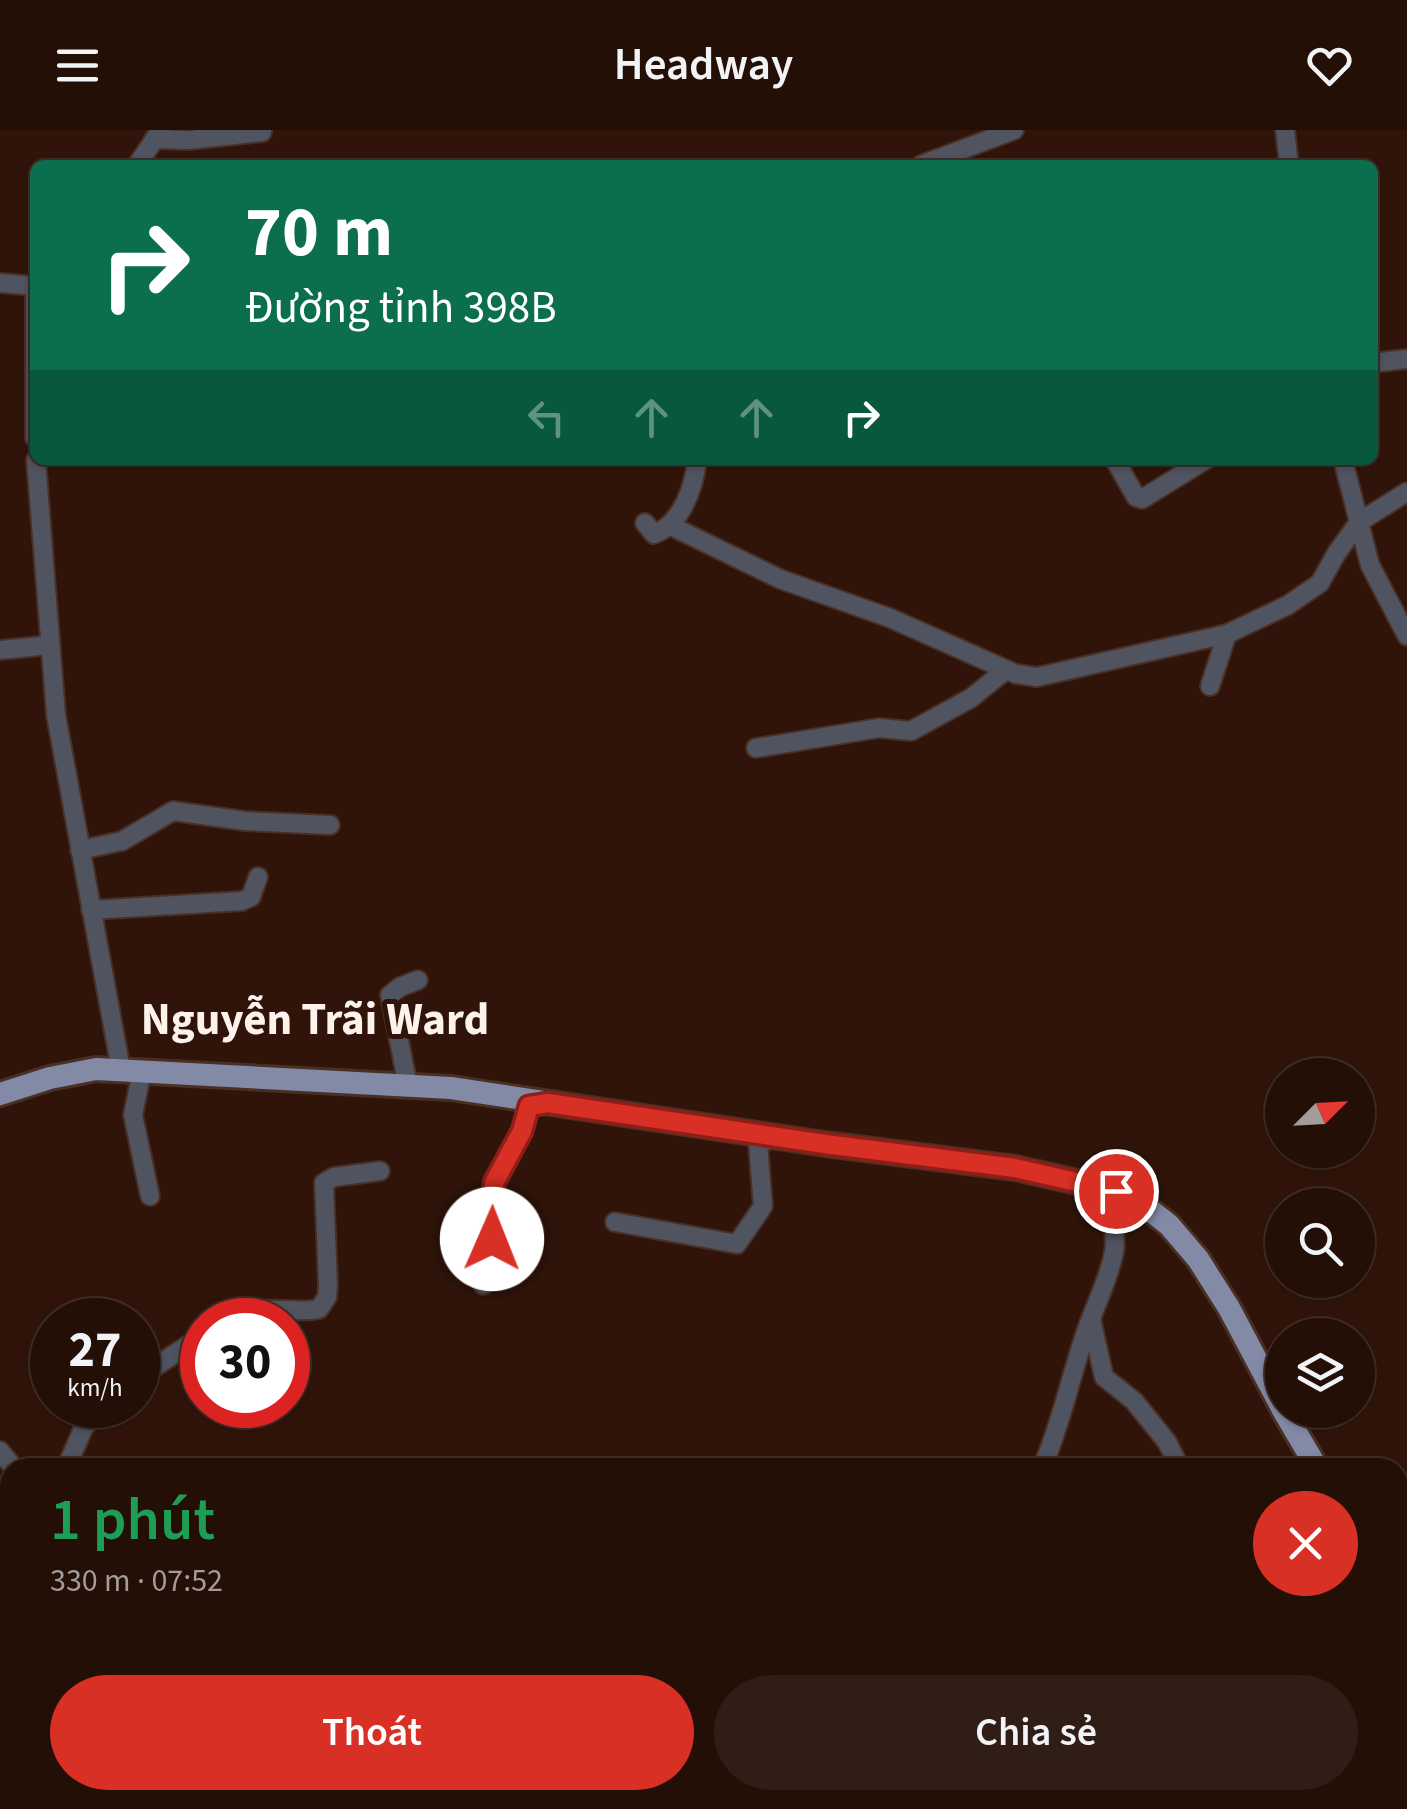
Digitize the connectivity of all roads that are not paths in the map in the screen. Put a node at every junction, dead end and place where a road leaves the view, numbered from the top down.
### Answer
1 (1014, 130) edge
2 (1285, 130) edge
3 (262, 132) edge
4 (158, 134) edge
5 (140, 160) edge
6 (934, 160) edge
7 (1288, 160) edge
8 (0, 283) edge
9 (30, 286) edge
10 (1407, 360) edge
11 (1378, 362) edge
12 (36, 465) edge
13 (696, 465) edge
14 (1118, 465) edge
15 (1197, 465) edge
16 (1345, 465) edge
17 (1407, 492) edge
18 (1359, 522) junction
19 (645, 523) dead end
20 (669, 525) junction
21 (1227, 634) junction
22 (1407, 634) edge
23 (50, 645) junction
24 (0, 650) edge
25 (1006, 670) junction
26 (1210, 686) dead end
27 (756, 748) dead end
28 (330, 825) dead end
29 (80, 850) junction
30 (258, 877) dead end
31 (91, 910) junction
32 (418, 980) dead end
33 (132, 1070) junction
34 (408, 1086) junction
35 (0, 1094) edge
36 (548, 1103) junction
37 (776, 1137) junction
38 (380, 1172) dead end
39 (1123, 1194) junction
40 (150, 1196) dead end
41 (615, 1222) dead end
42 (484, 1285) dead end
43 (310, 1309) edge
44 (1090, 1319) junction
45 (1265, 1375) edge
46 (84, 1428) edge
47 (1294, 1428) edge
48 (70, 1458) edge
49 (1046, 1458) edge
50 (1175, 1458) edge
51 (1310, 1458) edge

1 - 6 street
2 - 7 street
3 - 4 street
4 - 5 street
8 - 9 street
10 - 11 street
12 - 23 street
13 - 20 street
14 - 15 street
16 - 18 street
17 - 18 street
18 - 21 street
18 - 22 street
19 - 20 street
20 - 25 street
21 - 25 street
21 - 26 street
23 - 24 street
23 - 29 street
25 - 27 street
28 - 29 street
29 - 31 street
30 - 31 street
31 - 33 street
32 - 34 street
33 - 34 main road
33 - 35 main road
33 - 40 street
34 - 36 main road
36 - 37 main road
36 - 42 street
37 - 39 main road
37 - 41 street
38 - 43 street
39 - 44 street
39 - 45 main road
44 - 49 street
44 - 50 street
46 - 48 street
47 - 51 main road

